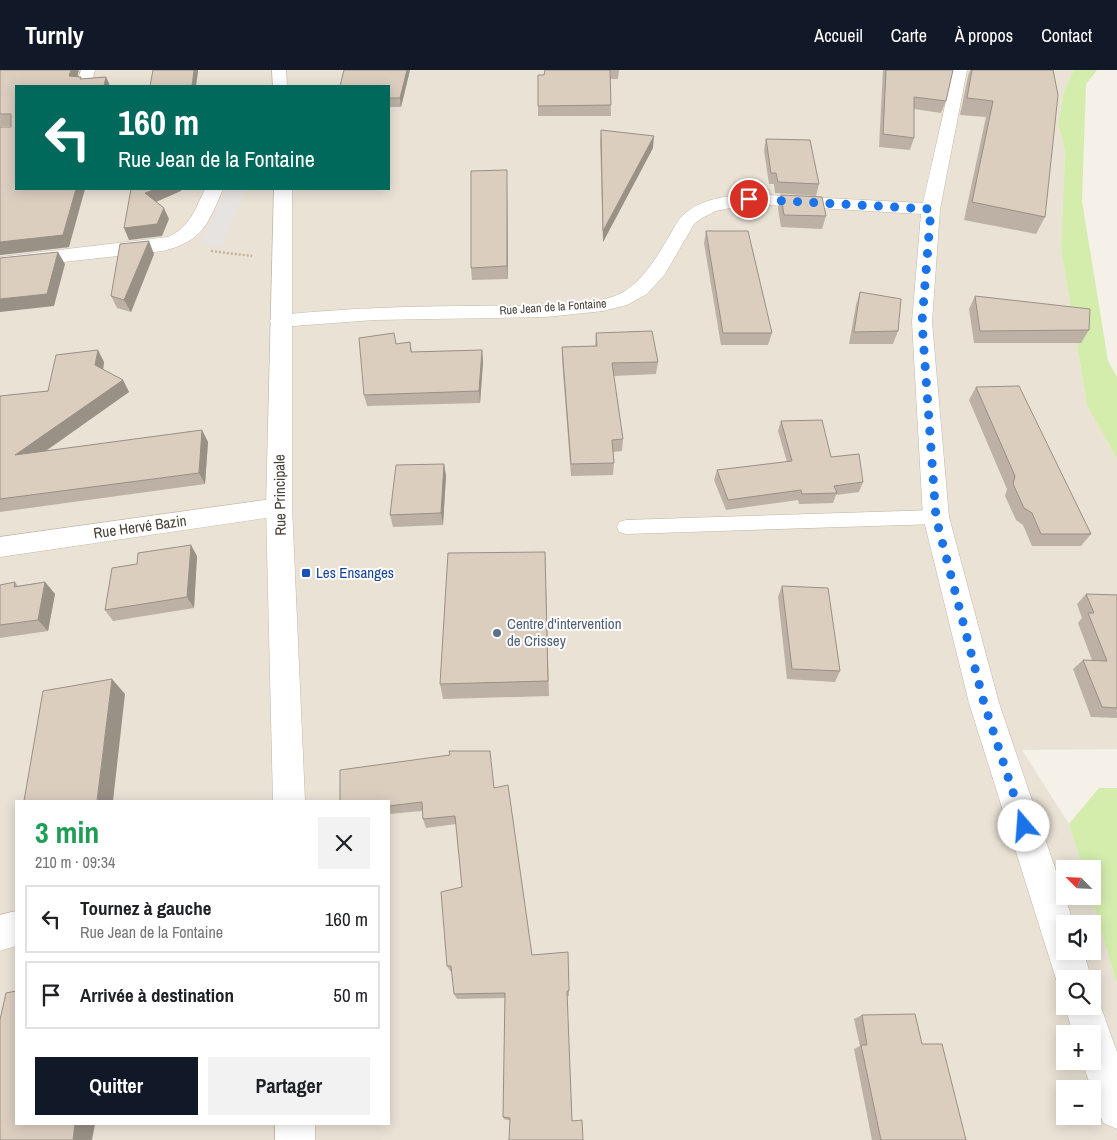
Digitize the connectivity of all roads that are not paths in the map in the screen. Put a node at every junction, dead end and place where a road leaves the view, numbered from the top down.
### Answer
1 (88, 70) edge
2 (279, 70) edge
3 (960, 70) edge
4 (84, 85) edge
5 (280, 85) edge
6 (214, 190) edge
7 (283, 190) edge
8 (931, 209) junction
9 (0, 263) edge
10 (280, 320) junction
11 (280, 506) junction
12 (936, 518) junction
13 (626, 527) dead end
14 (0, 547) edge
15 (289, 800) edge
16 (1056, 923) edge
17 (15, 929) edge
18 (0, 933) edge
19 (1101, 1061) edge
20 (1117, 1109) edge
21 (295, 1125) edge
22 (295, 1140) edge

1 - 4 street
2 - 5 street
3 - 8 street
6 - 9 street
7 - 10 street, Rue Principale
8 - 10 street, Rue Jean de la Fontaine
8 - 12 street
10 - 11 street, Rue Principale
11 - 14 street, Rue Hervé Bazin
11 - 15 street, Rue Principale
12 - 13 lane
12 - 16 street
17 - 18 street
19 - 20 street
21 - 22 street

